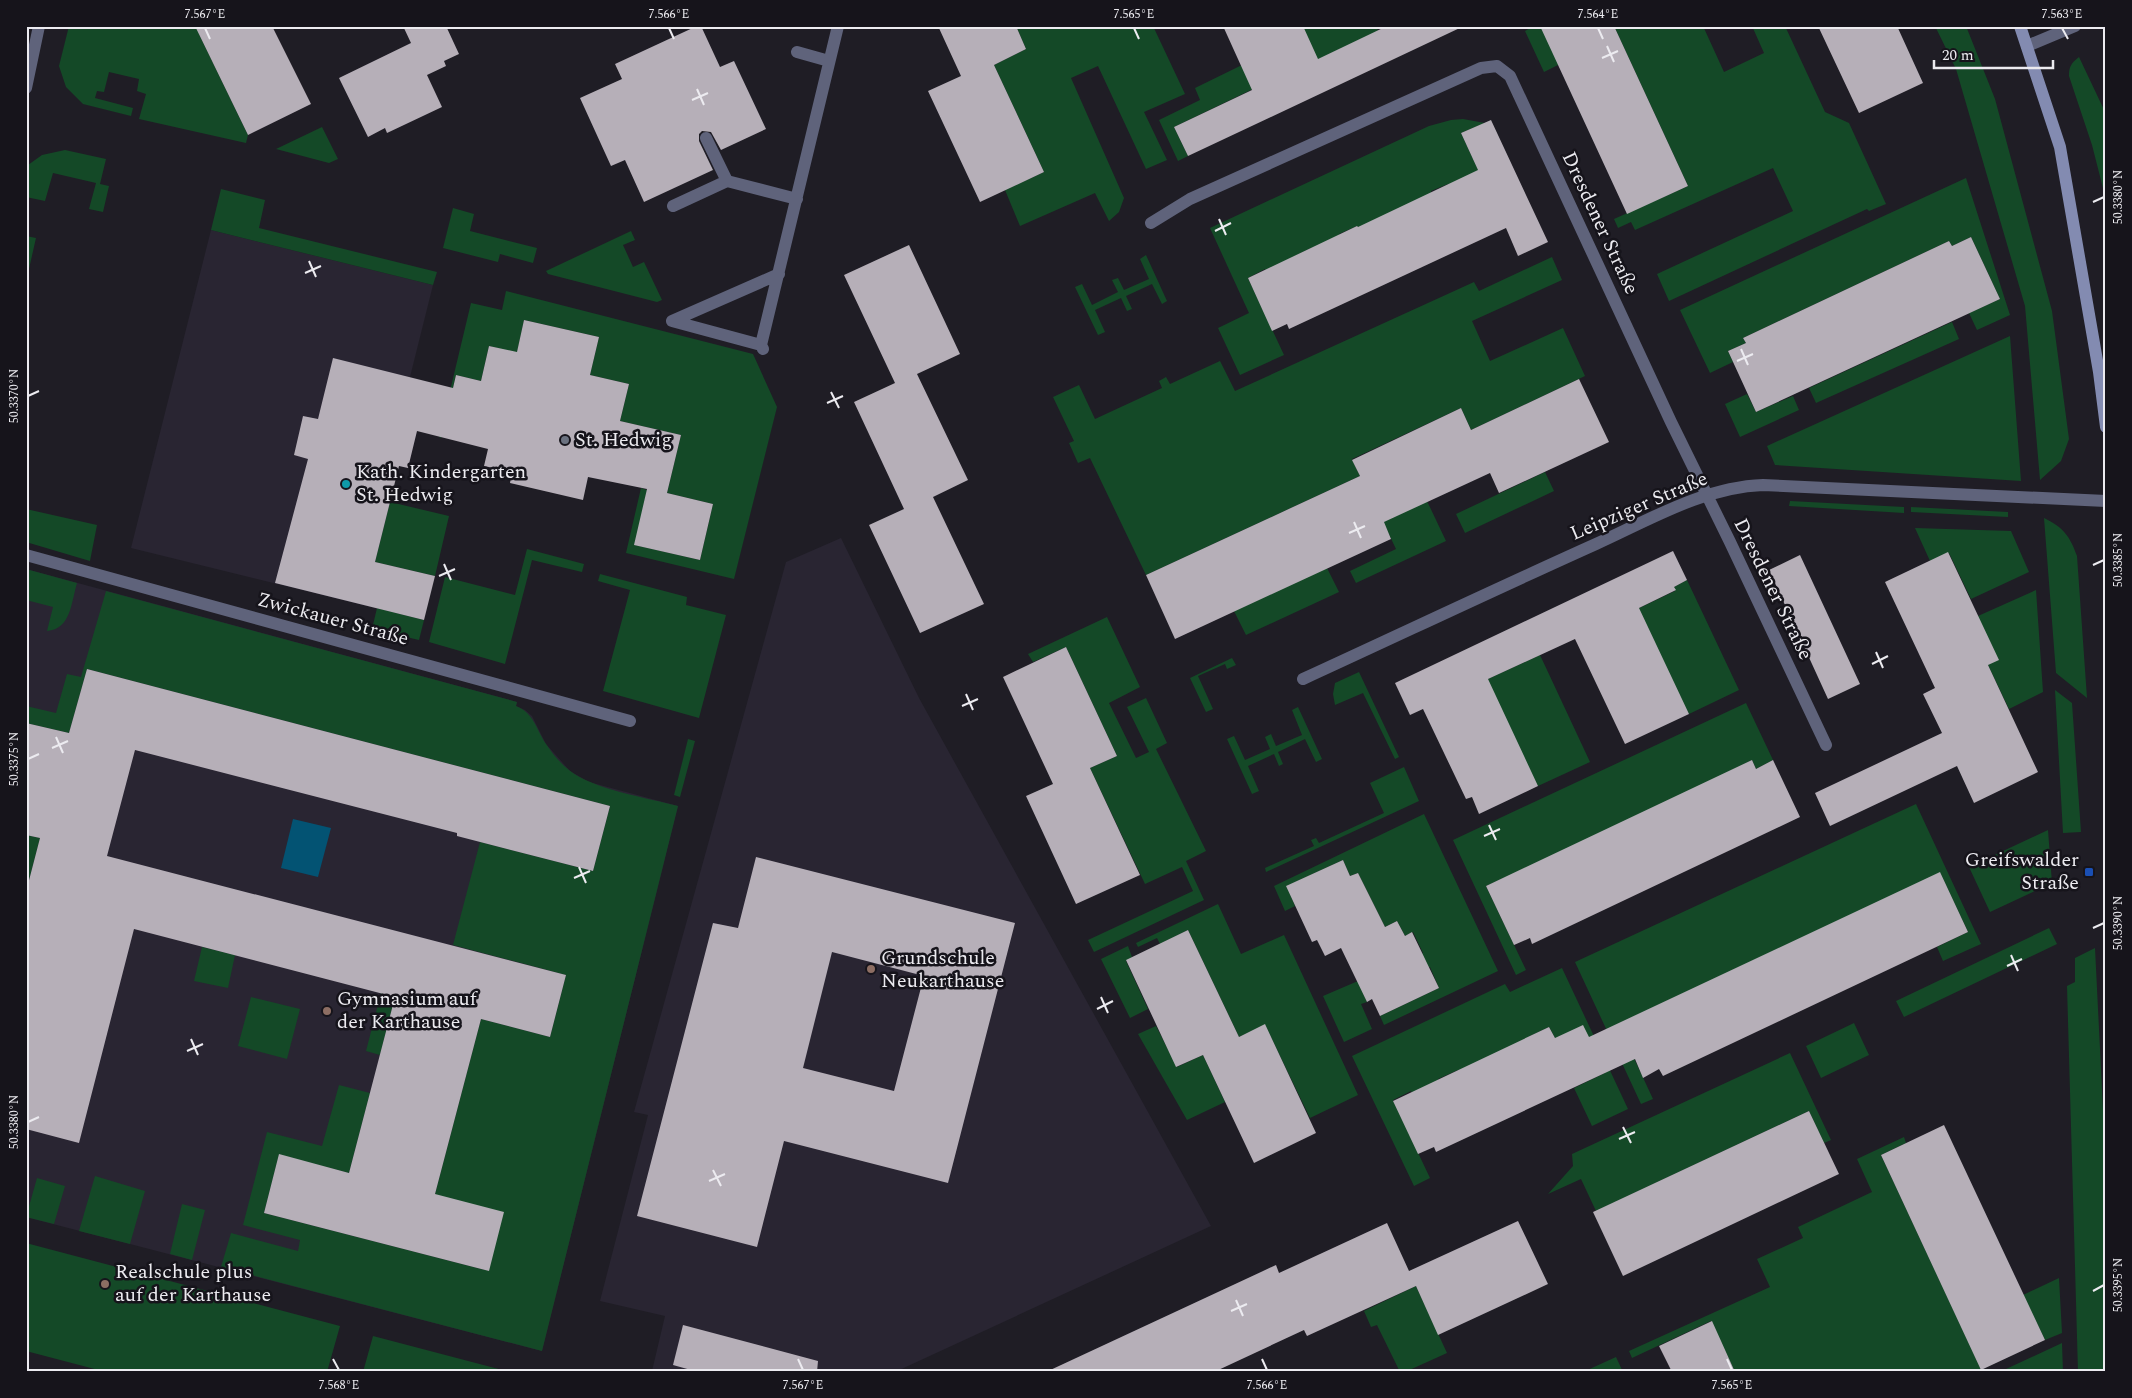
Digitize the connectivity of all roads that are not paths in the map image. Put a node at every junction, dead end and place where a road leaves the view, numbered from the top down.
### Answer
1 (40, 26) edge
2 (838, 26) edge
3 (2020, 26) edge
4 (2076, 26) edge
5 (2027, 46) junction
6 (797, 52) dead end
7 (829, 61) junction
8 (26, 88) edge
9 (706, 138) dead end
10 (727, 181) junction
11 (797, 199) junction
12 (673, 206) dead end
13 (1151, 223) dead end
14 (778, 274) junction
15 (2106, 428) edge
16 (1706, 495) junction
17 (2106, 501) edge
18 (26, 555) edge
19 (1303, 679) dead end
20 (630, 722) dead end
21 (1826, 745) dead end

1 - 8 street
2 - 7 street
3 - 5 street
4 - 5 street
5 - 15 street
6 - 7 street
7 - 11 street
9 - 10 street
10 - 11 street
10 - 12 street
11 - 14 street
13 - 16 street, Dresdener Straße
14 - 14 street
16 - 17 street, Leipziger Straße
16 - 19 street, Leipziger Straße
16 - 21 street, Dresdener Straße
18 - 20 street, Zwickauer Straße

